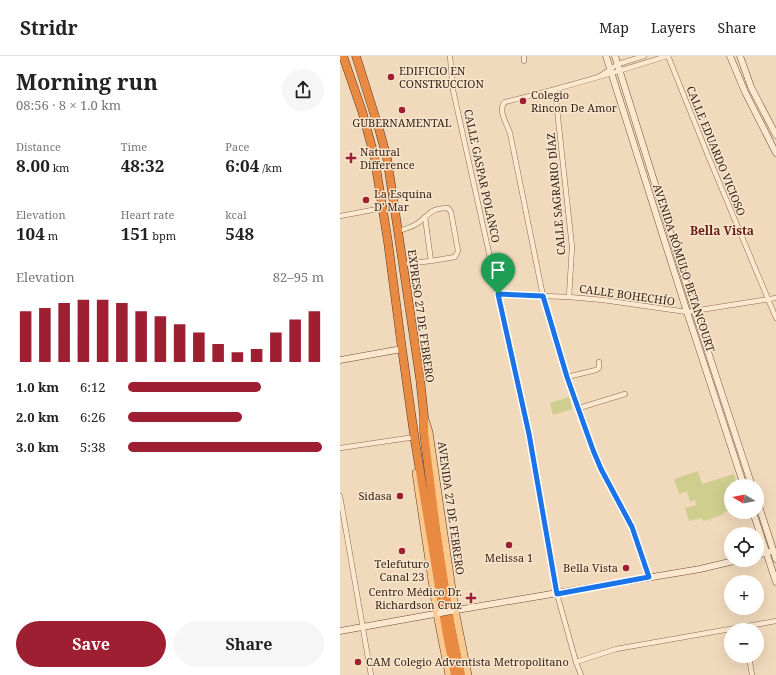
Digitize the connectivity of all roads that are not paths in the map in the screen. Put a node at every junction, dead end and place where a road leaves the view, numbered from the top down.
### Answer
1 (343, 56) edge
2 (356, 56) edge
3 (450, 56) edge
4 (606, 56) edge
5 (615, 56) edge
6 (644, 56) edge
7 (667, 56) edge
8 (730, 56) edge
9 (740, 56) edge
10 (619, 68) junction
11 (611, 72) junction
12 (555, 90) junction
13 (776, 135) edge
14 (776, 153) edge
15 (383, 208) junction
16 (340, 216) edge
17 (425, 217) junction
18 (398, 231) junction
19 (431, 261) junction
20 (402, 264) junction
21 (498, 294) junction
22 (543, 296) junction
23 (569, 297) junction
24 (776, 298) edge
25 (768, 299) junction
26 (687, 312) junction
27 (695, 312) junction
28 (776, 318) edge
29 (402, 349) junction
30 (340, 360) edge
31 (599, 362) dead end
32 (567, 377) junction
33 (625, 394) dead end
34 (579, 408) junction
35 (424, 416) junction
36 (415, 439) junction
37 (340, 448) edge
38 (742, 479) edge
39 (750, 479) edge
40 (340, 496) edge
41 (754, 519) edge
42 (764, 519) edge
43 (775, 551) edge
44 (766, 552) junction
45 (776, 559) edge
46 (724, 563) edge
47 (649, 577) junction
48 (441, 582) junction
49 (776, 582) edge
50 (557, 594) junction
51 (453, 611) junction
52 (439, 613) junction
53 (776, 621) edge
54 (764, 624) edge
55 (362, 627) junction
56 (340, 631) edge
57 (724, 631) edge
58 (576, 662) junction
59 (750, 663) edge
60 (371, 675) edge
61 (449, 675) edge
62 (455, 675) edge
63 (462, 675) edge
64 (468, 675) edge
65 (581, 675) edge
66 (752, 675) edge

1 - 15 highway, EXPRESO 27 DE FEBRERO
2 - 18 highway, EXPRESO 27 DE FEBRERO
3 - 21 street, CALLE GASPAR POLANCO
4 - 11 main road, AVENIDA RÓMULO BETANCOURT
5 - 10 main road, AVENIDA RÓMULO BETANCOURT
6 - 10 street
7 - 10 street
7 - 25 street, CALLE EDUARDO VICIOSO
8 - 14 main road
9 - 13 main road
10 - 11 street
10 - 27 main road, AVENIDA RÓMULO BETANCOURT
11 - 12 street
11 - 26 main road, AVENIDA RÓMULO BETANCOURT
12 - 22 street
12 - 23 street, CALLE SAGRARIO DÍAZ
15 - 16 street
15 - 29 highway, EXPRESO 27 DE FEBRERO
17 - 18 street
17 - 19 street
17 - 19 street
18 - 20 highway, EXPRESO 27 DE FEBRERO
19 - 20 street
20 - 35 highway, EXPRESO 27 DE FEBRERO
21 - 22 street, CALLE BOHECHÍO
21 - 50 street, CALLE GASPAR POLANCO
22 - 23 street, CALLE BOHECHÍO
22 - 32 street
23 - 26 street, CALLE BOHECHÍO
24 - 25 street, CALLE BOHECHÍO
25 - 27 street, CALLE BOHECHÍO
25 - 28 street, CALLE EDUARDO VICIOSO
26 - 27 street, CALLE BOHECHÍO
26 - 38 main road, AVENIDA RÓMULO BETANCOURT
27 - 39 main road, AVENIDA RÓMULO BETANCOURT
29 - 30 main road
29 - 36 highway, EXPRESO 27 DE FEBRERO
31 - 32 street
32 - 34 street
33 - 34 street
34 - 47 street
35 - 48 highway, EXPRESO 27 DE FEBRERO
35 - 51 main road, AVENIDA 27 DE FEBRERO
36 - 37 street
36 - 48 highway, EXPRESO 27 DE FEBRERO
36 - 52 main road
40 - 55 street
41 - 44 main road
42 - 43 main road
43 - 44 main road
43 - 45 main road
44 - 49 main road
46 - 47 main road
47 - 50 main road
48 - 62 highway
48 - 63 highway
50 - 51 main road
50 - 58 street, CALLE GASPAR POLANCO
51 - 52 main road, bridge
51 - 64 main road, AVENIDA 27 DE FEBRERO
52 - 55 main road
52 - 61 main road
53 - 54 street
55 - 56 main road
55 - 60 street
57 - 58 street
58 - 65 street, CALLE GASPAR POLANCO
59 - 66 street

